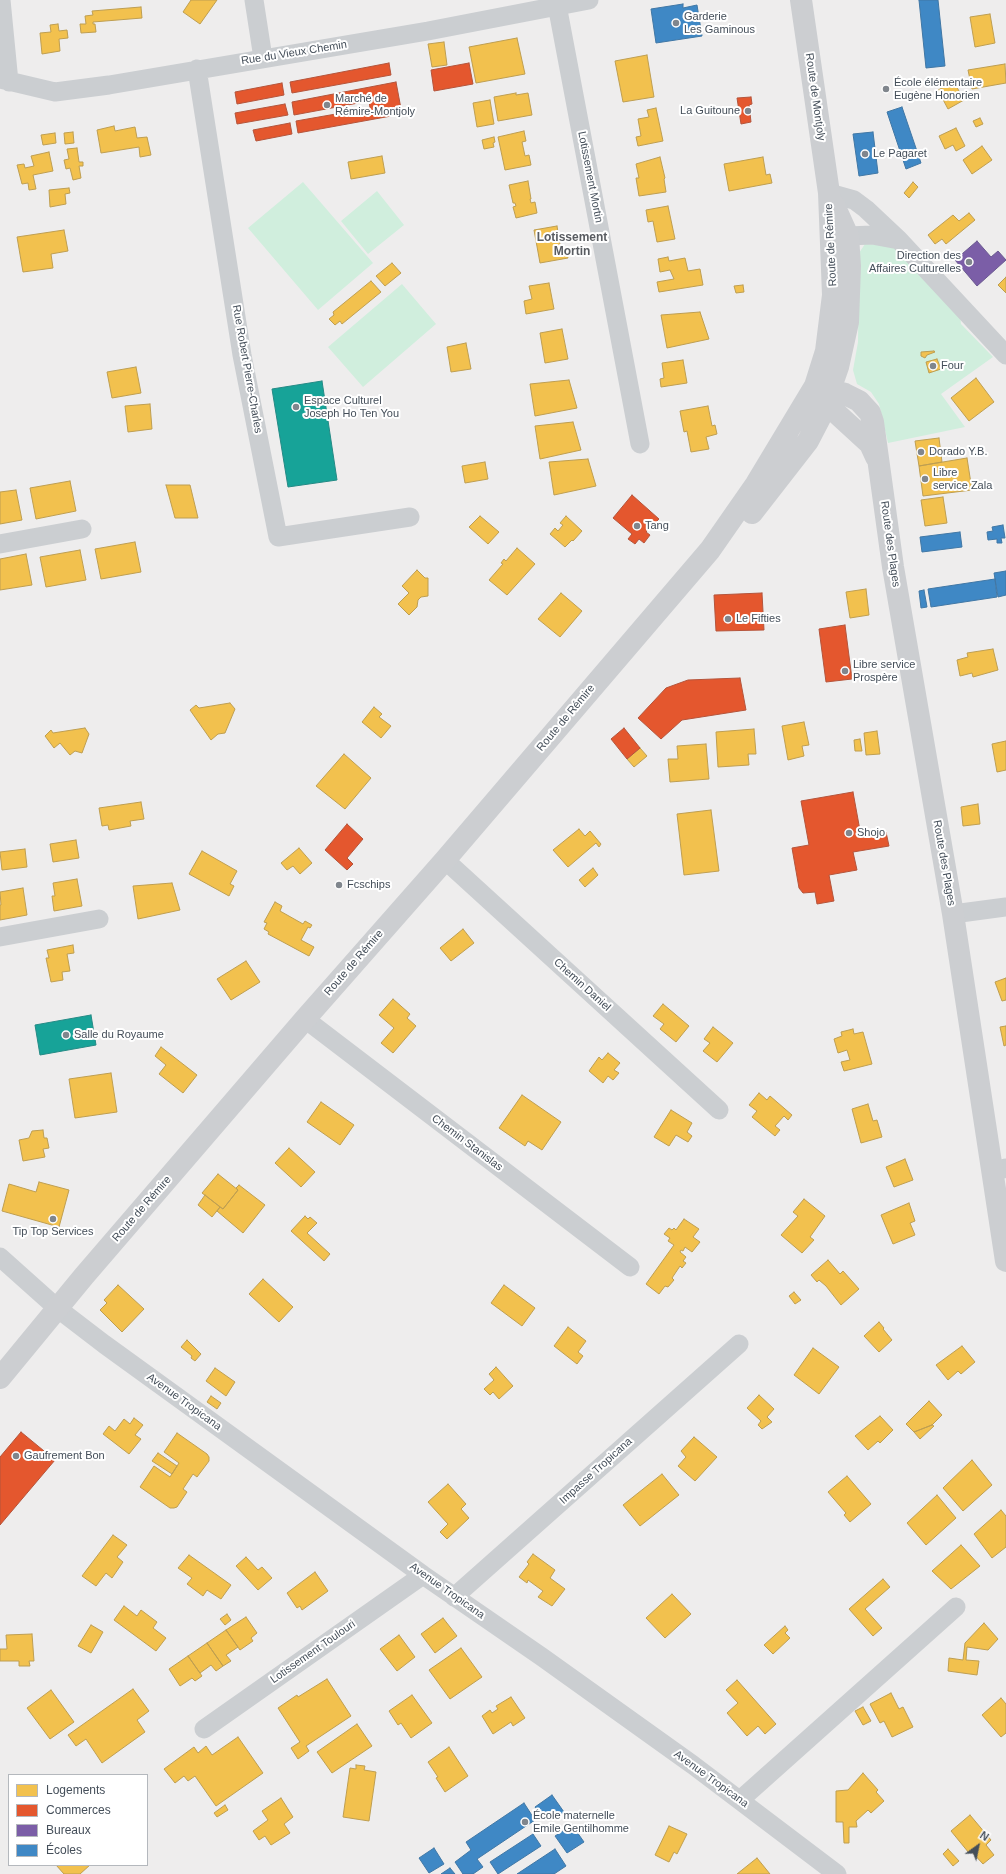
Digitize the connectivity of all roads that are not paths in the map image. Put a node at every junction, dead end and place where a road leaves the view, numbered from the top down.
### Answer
1 (1, 0) edge
2 (254, 0) edge
3 (589, 0) edge
4 (801, 0) edge
5 (557, 5) junction
6 (263, 58) junction
7 (197, 69) junction
8 (5, 81) edge
9 (828, 193) junction
10 (829, 216) junction
11 (848, 236) junction
12 (899, 240) junction
13 (1006, 356) edge
14 (822, 388) junction
15 (853, 427) junction
16 (808, 441) junction
17 (640, 444) dead end
18 (880, 466) junction
19 (410, 517) dead end
20 (82, 529) dead end
21 (0, 544) edge
22 (710, 550) junction
23 (445, 860) junction
24 (1006, 907) edge
25 (953, 914) junction
26 (99, 919) dead end
27 (0, 937) edge
28 (305, 1019) junction
29 (719, 1110) dead end
30 (999, 1170) edge
31 (0, 1257) edge
32 (1006, 1261) edge
33 (630, 1267) dead end
34 (57, 1308) junction
35 (739, 1344) dead end
36 (0, 1378) edge
37 (423, 1575) junction
38 (454, 1597) junction
39 (956, 1607) dead end
40 (204, 1729) dead end
41 (740, 1800) junction
42 (837, 1874) edge

1 - 8 street
2 - 6 street
3 - 5 street, Rue du Vieux Chemin
4 - 9 main road, Route de Montjoly
5 - 6 street, Rue du Vieux Chemin
5 - 17 street, Lotissement Mortin
6 - 7 street, Rue du Vieux Chemin
7 - 8 street, Rue du Vieux Chemin
7 - 19 street, Rue Robert Pierre-Charles
9 - 10 main road, Route de Rémire
9 - 11 main road, Route de Rémire
9 - 12 street
10 - 11 street
10 - 14 main road, Route de Rémire
11 - 12 street
11 - 14 main road, Route de Rémire
12 - 13 street
14 - 15 main road, Route des Plages
14 - 16 main road, Route de Rémire
14 - 18 main road, Route des Plages
14 - 22 main road, Route de Rémire
15 - 16 main road
15 - 18 main road, Route des Plages
16 - 22 main road, Route de Rémire
18 - 25 main road, Route des Plages
20 - 21 street
22 - 23 main road, Route de Rémire
23 - 28 main road, Route de Rémire
23 - 29 street, Chemin Daniel
24 - 25 street
25 - 30 main road, Route des Plages
26 - 27 street
28 - 33 street, Chemin Stanislas
28 - 34 main road, Route de Rémire
30 - 32 main road, Route des Plages
31 - 34 street, Avenue Tropicana
34 - 36 main road, Route de Rémire
34 - 37 street, Avenue Tropicana
35 - 38 street, Impasse Tropicana
37 - 38 street, Avenue Tropicana
37 - 40 street, Lotissement Toulouri
38 - 41 street, Avenue Tropicana
39 - 41 street
41 - 42 street, Avenue Tropicana

